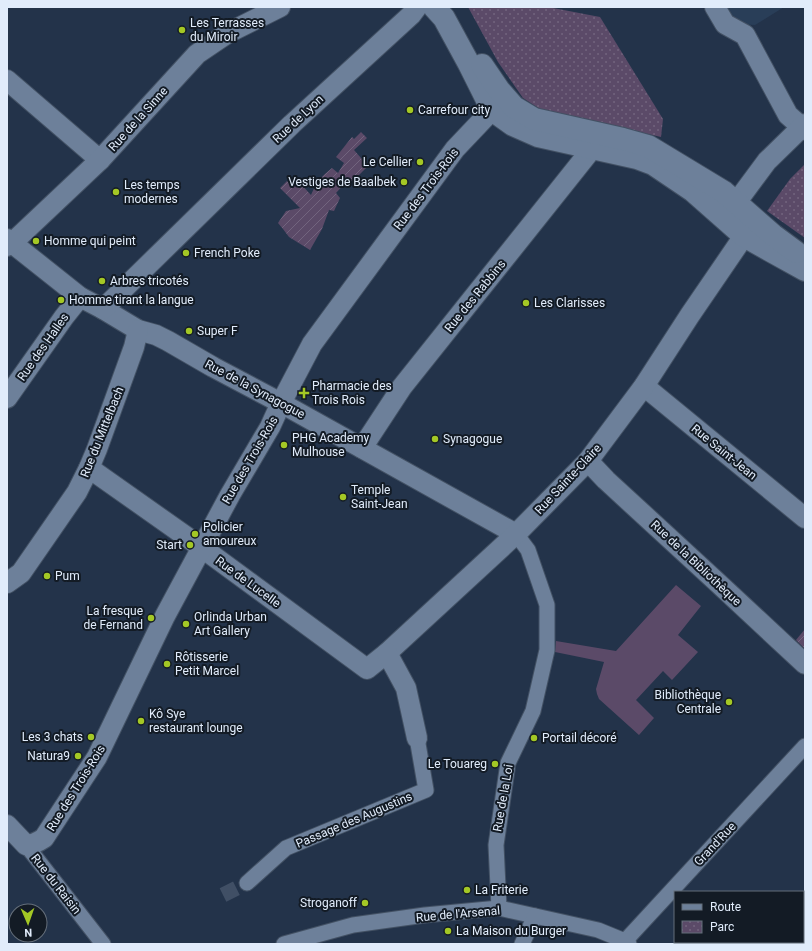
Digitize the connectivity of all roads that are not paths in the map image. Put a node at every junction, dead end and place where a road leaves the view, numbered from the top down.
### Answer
1 (280, 7) edge
2 (417, 7) edge
3 (434, 7) edge
4 (449, 7) edge
5 (715, 7) edge
6 (7, 80) edge
7 (492, 110) junction
8 (804, 127) edge
9 (648, 146) junction
10 (591, 148) junction
11 (100, 160) junction
12 (730, 211) junction
13 (773, 235) junction
14 (744, 236) junction
15 (9, 243) edge
16 (805, 261) edge
17 (805, 270) edge
18 (80, 297) junction
19 (103, 309) junction
20 (138, 330) junction
21 (644, 386) junction
22 (7, 398) edge
23 (281, 403) junction
24 (362, 448) junction
25 (588, 461) junction
26 (89, 468) junction
27 (804, 516) edge
28 (516, 534) junction
29 (201, 547) junction
30 (7, 583) edge
31 (387, 653) junction
32 (805, 664) edge
33 (367, 669) joint
34 (417, 738) joint
35 (805, 746) edge
36 (7, 825) edge
37 (26, 845) junction
38 (247, 883) tunnel mouth
39 (499, 908) junction
40 (535, 916) junction
41 (627, 943) edge
42 (103, 944) edge
43 (284, 944) edge
44 (522, 944) edge

1 - 11 street, Rue de la Sinne
2 - 19 street, Rue de Lyon
3 - 7 main road
4 - 9 main road
5 - 8 street
6 - 11 street
7 - 10 main road
7 - 23 street, Rue des Trois-Rois
8 - 12 street
9 - 10 main road
9 - 12 main road
10 - 12 main road
10 - 24 street, Rue des Rabbins
11 - 15 street, Rue de la Sinne
12 - 13 main road
12 - 14 main road
13 - 14 main road
13 - 16 main road
14 - 17 main road
14 - 21 street, Rue Sainte-Claire
15 - 18 street, Rue de la Synagogue
18 - 19 street, Rue de la Synagogue
18 - 22 street, Rue des Halles
19 - 20 street, Rue de la Synagogue
20 - 23 street, Rue de la Synagogue
20 - 26 street, Rue du Mittelbach
21 - 25 street, Rue Sainte-Claire
21 - 27 street, Rue Saint-Jean
23 - 24 street, Rue de la Synagogue
23 - 29 street, Rue des Trois-Rois
24 - 28 street, Rue de la Synagogue
25 - 28 street, Rue Sainte-Claire
25 - 32 street, Rue de la Bibliothèque
26 - 29 street, Rue de Lucelle
26 - 30 street, Rue du Mittelbach
28 - 31 street, Rue Sainte-Claire
28 - 39 street, Rue de la Loi
29 - 33 street, Rue de Lucelle
29 - 37 street, Rue des Trois-Rois
31 - 33 street, Rue Sainte-Claire
31 - 34 street, Passage des Augustins
34 - 38 street, Passage des Augustins
35 - 41 street, Grand'Rue
36 - 37 street, Rue du Raisin
37 - 42 street, Rue du Raisin
39 - 40 street, Rue de l'Arsenal
39 - 43 street, Rue de l'Arsenal
40 - 41 street, Rue de l'Arsenal
40 - 44 street

